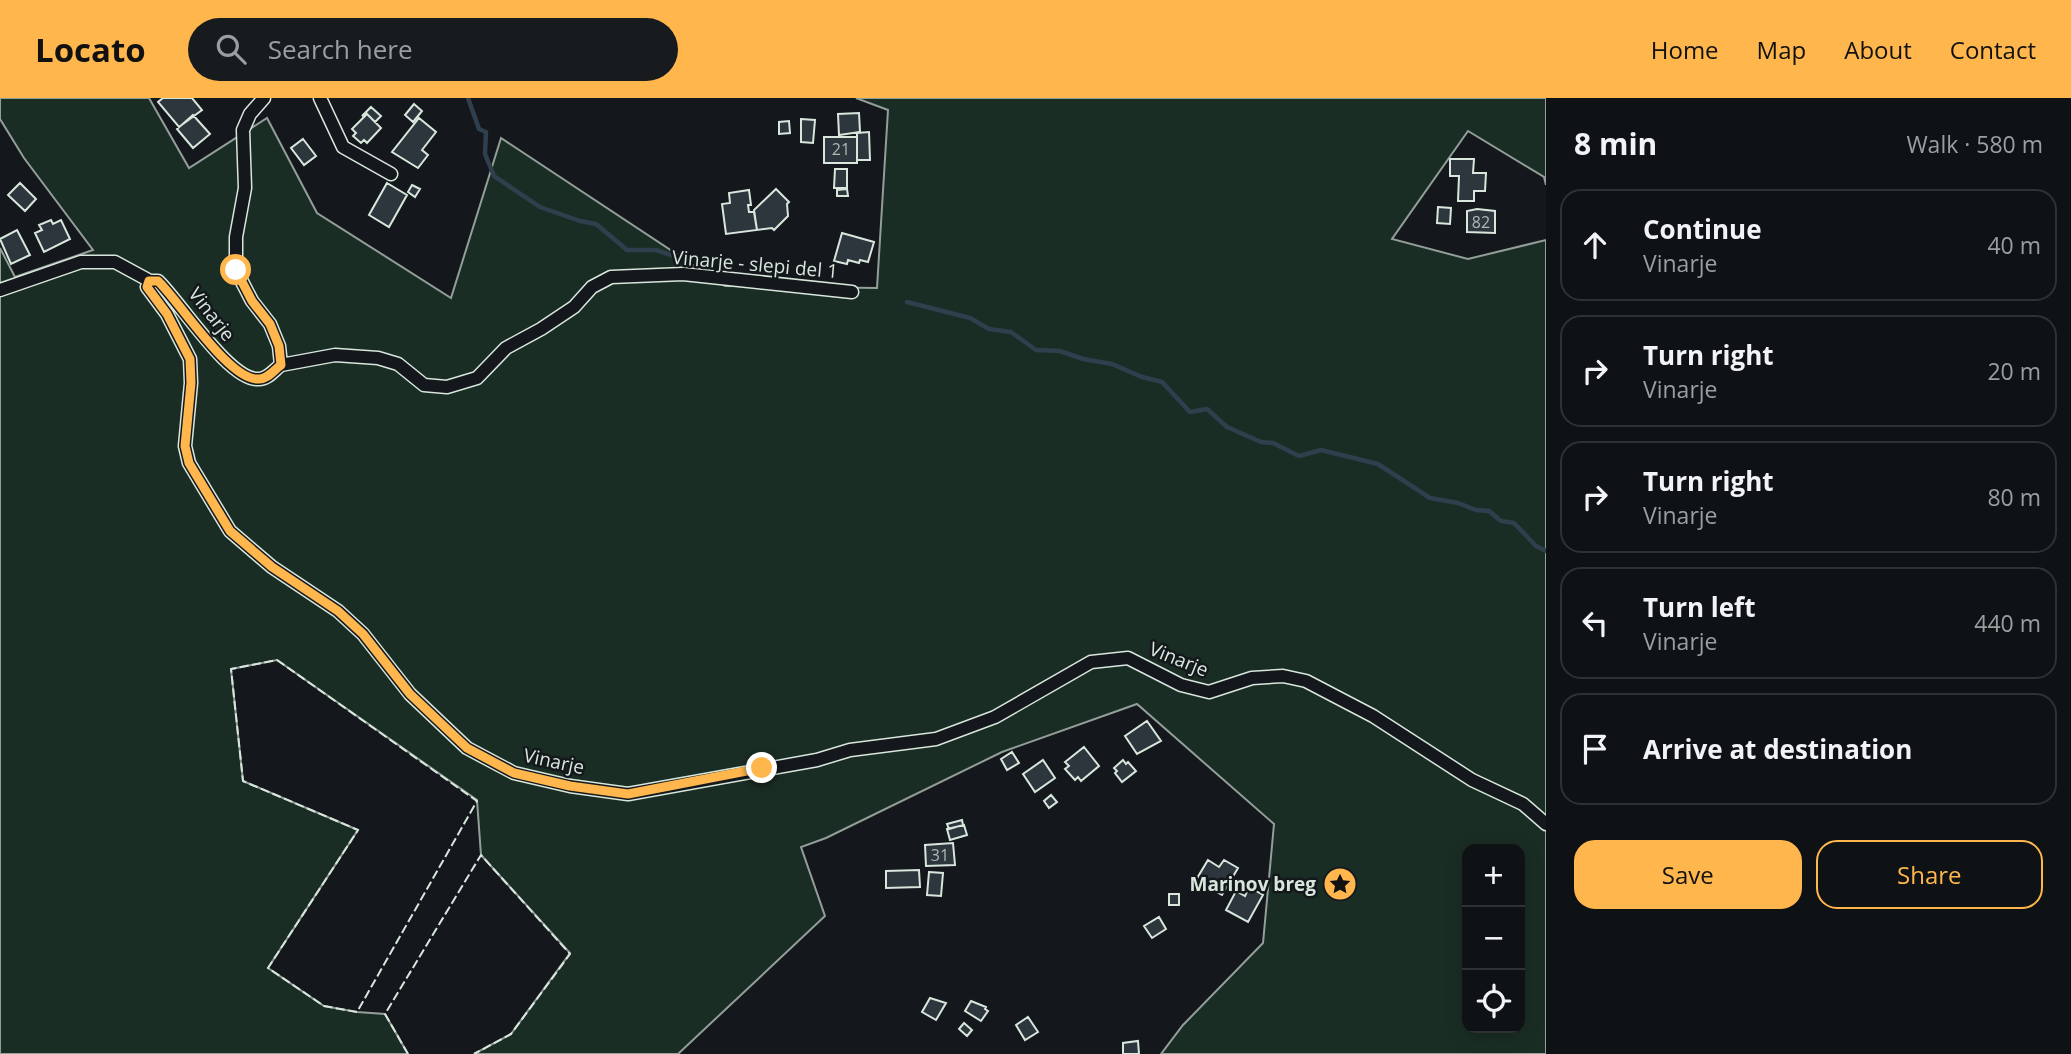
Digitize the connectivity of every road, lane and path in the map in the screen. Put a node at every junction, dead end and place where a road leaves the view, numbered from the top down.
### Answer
1 (264, 98) edge
2 (320, 98) edge
3 (391, 174) dead end
4 (149, 281) junction
5 (0, 290) edge
6 (852, 292) dead end
7 (281, 365) junction
8 (1546, 824) edge

1 - 7 street, Vinarje
2 - 3 street
4 - 5 street
4 - 7 street, Vinarje
4 - 8 street, Vinarje
6 - 7 street, Vinarje - slepi del 1

